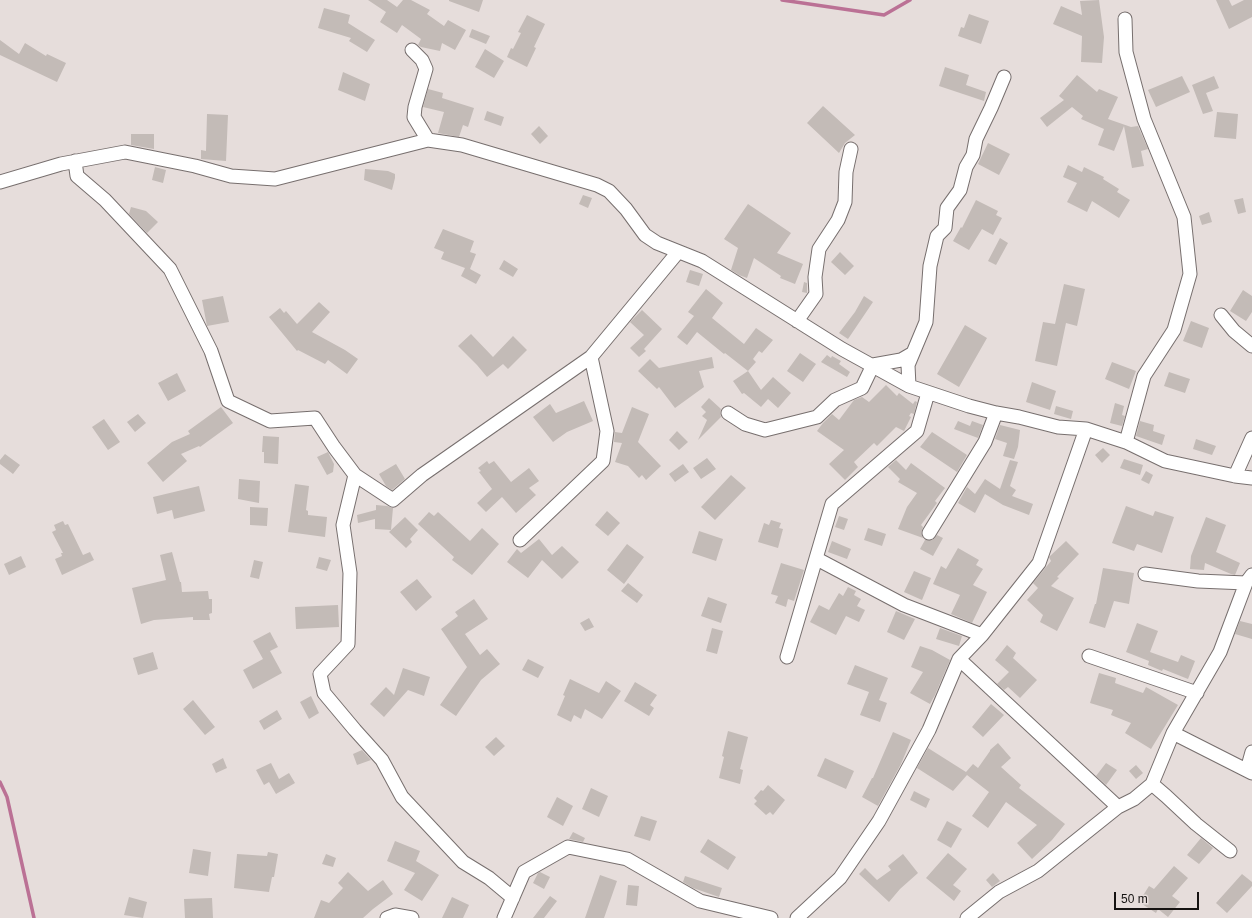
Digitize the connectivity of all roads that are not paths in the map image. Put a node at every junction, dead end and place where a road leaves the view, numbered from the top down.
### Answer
1 (1125, 19) dead end
2 (412, 50) dead end
3 (1004, 77) dead end
4 (428, 140) junction
5 (851, 149) dead end
6 (75, 161) junction
7 (0, 182) edge
8 (678, 252) junction
9 (1221, 315) dead end
10 (797, 321) junction
11 (1252, 346) edge
12 (913, 353) junction
13 (591, 357) junction
14 (873, 365) junction
15 (909, 386) junction
16 (928, 393) junction
17 (728, 413) dead end
18 (996, 413) junction
19 (1086, 429) junction
20 (1252, 438) edge
21 (1126, 442) junction
22 (355, 474) junction
23 (1235, 476) junction
24 (1252, 478) edge
25 (930, 533) dead end
26 (520, 540) dead end
27 (817, 559) junction
28 (1146, 574) dead end
29 (1249, 579) edge
30 (982, 635) junction
31 (1089, 656) dead end
32 (787, 657) dead end
33 (959, 659) junction
34 (1197, 693) junction
35 (1173, 733) junction
36 (1252, 752) edge
37 (1250, 771) edge
38 (1152, 784) junction
39 (1118, 807) junction
40 (1230, 851) dead end
41 (513, 898) junction
42 (387, 918) edge
43 (412, 918) edge
44 (504, 918) edge
45 (771, 918) edge
46 (797, 918) edge
47 (967, 918) edge

1 - 21 street
2 - 4 street
3 - 12 street
4 - 6 street
4 - 8 street
5 - 10 street
6 - 7 street
6 - 22 street
8 - 10 street
8 - 13 street
9 - 11 street
10 - 14 street
12 - 14 street
12 - 15 street
13 - 22 street
13 - 26 street
14 - 15 street
14 - 17 street
15 - 16 street
16 - 18 street
16 - 27 street
18 - 19 street
18 - 25 street
19 - 21 street
19 - 30 street
20 - 23 street
21 - 23 street
22 - 41 street
23 - 24 street
27 - 30 street
27 - 32 street
28 - 29 street
29 - 34 street
30 - 33 street
31 - 34 street
33 - 39 street
33 - 46 street
34 - 35 street
35 - 37 street
35 - 38 street
36 - 37 street
38 - 39 street
38 - 40 street
39 - 47 street
41 - 44 street
41 - 45 street
42 - 43 street

